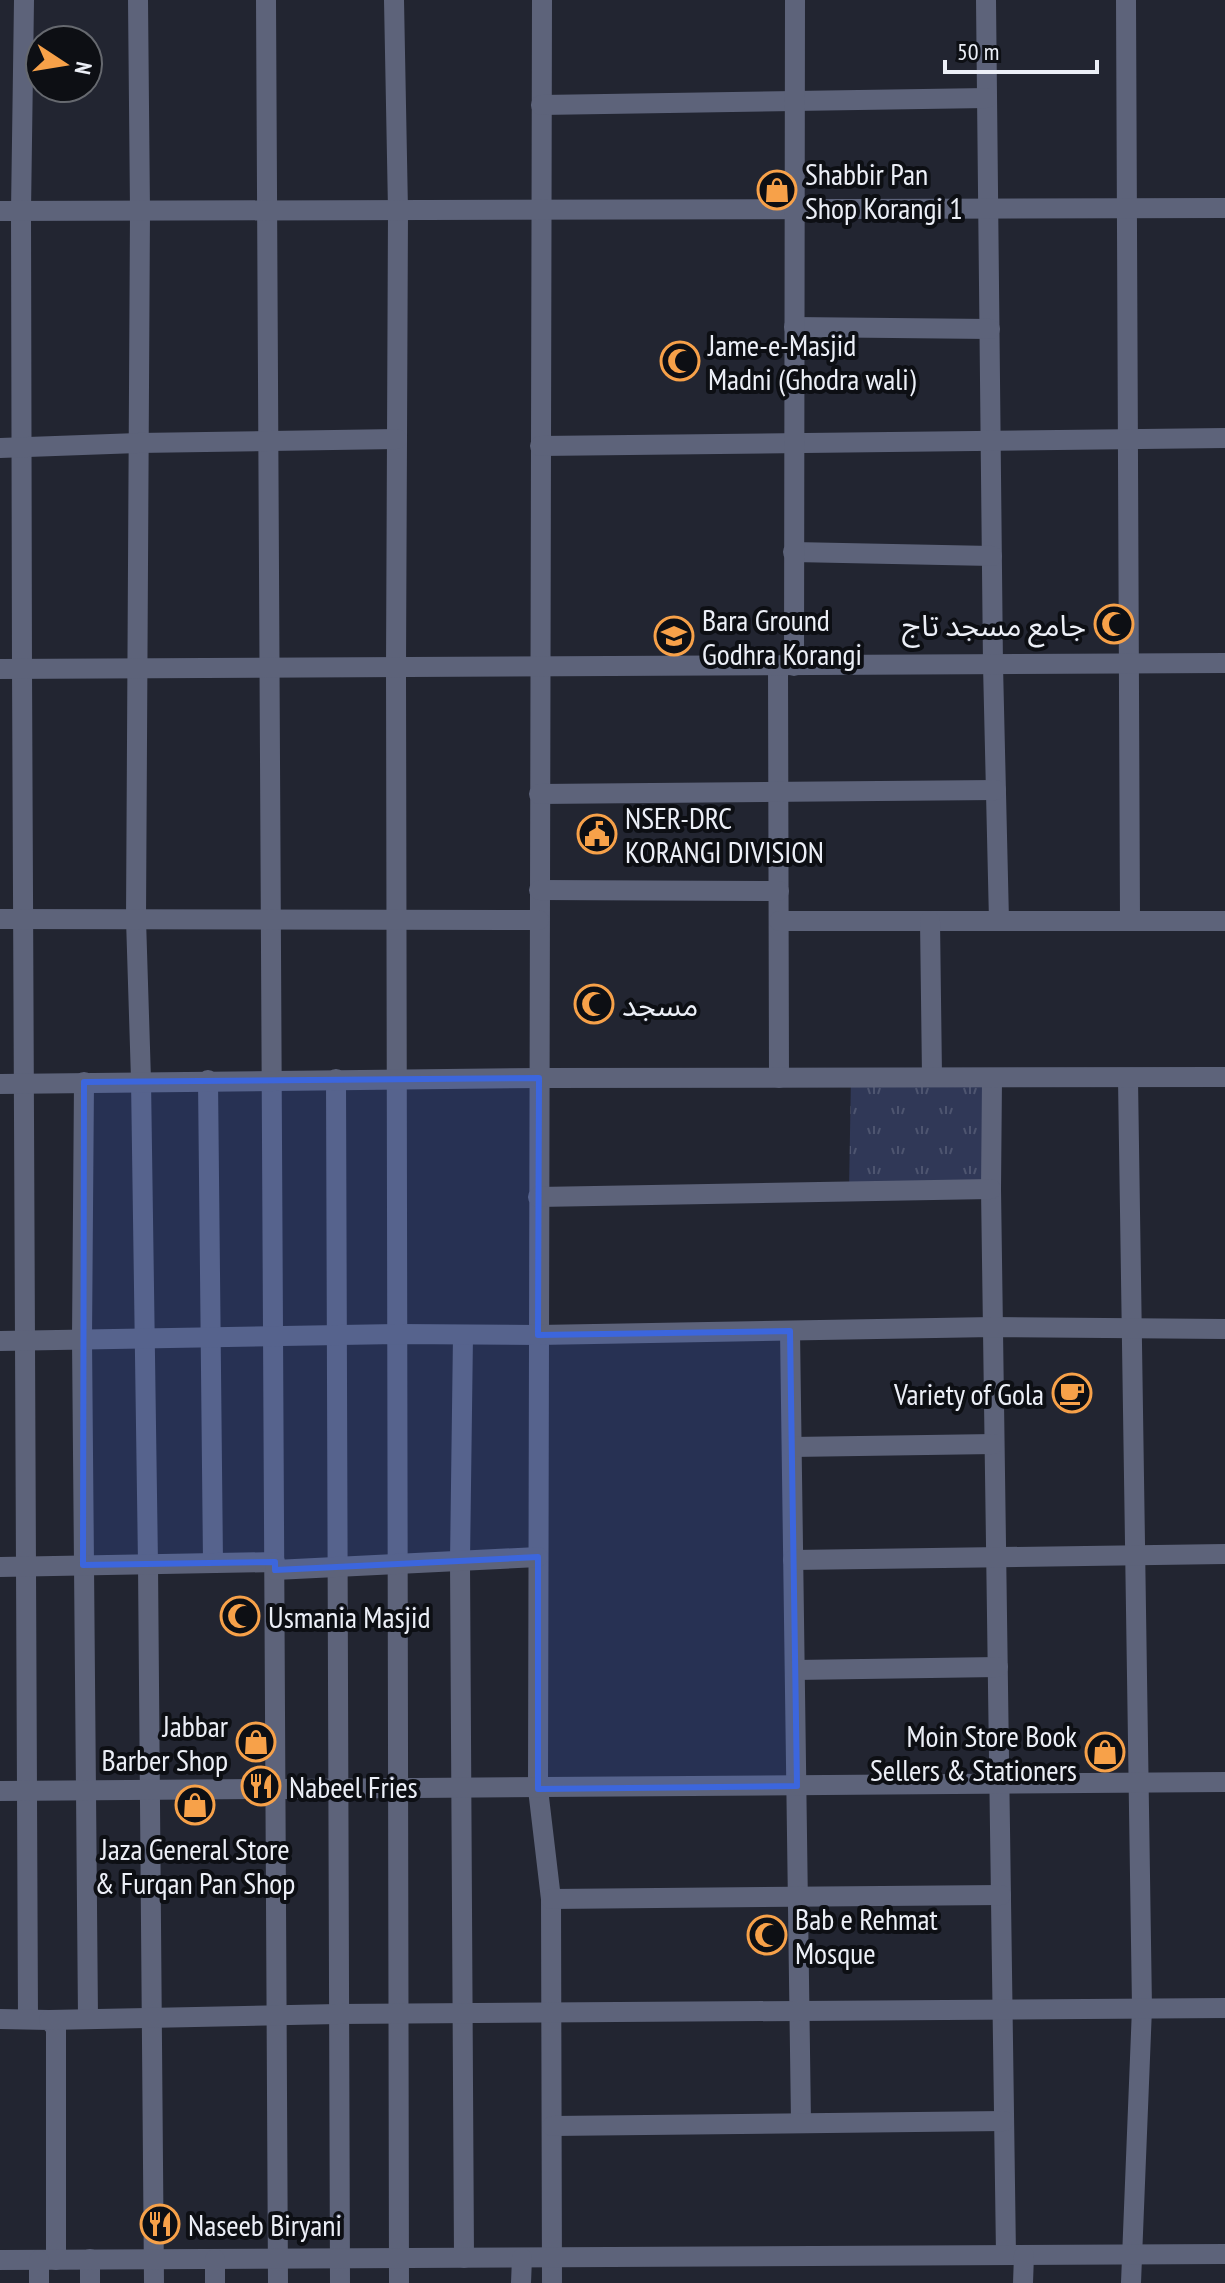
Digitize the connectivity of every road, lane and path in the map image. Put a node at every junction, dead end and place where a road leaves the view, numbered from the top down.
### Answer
1 (24, 0) edge
2 (138, 0) edge
3 (266, 0) edge
4 (394, 0) edge
5 (542, 0) edge
6 (795, 0) edge
7 (986, 0) edge
8 (1126, 0) edge
9 (987, 98) junction
10 (794, 101) junction
11 (541, 105) junction
12 (1127, 208) junction
13 (1225, 208) edge
14 (794, 209) junction
15 (988, 209) junction
16 (398, 210) junction
17 (540, 210) junction
18 (0, 211) edge
19 (21, 211) junction
20 (140, 211) junction
21 (266, 211) junction
22 (794, 327) junction
23 (990, 329) junction
24 (1225, 438) edge
25 (397, 439) junction
26 (1128, 439) junction
27 (267, 441) junction
28 (991, 441) junction
29 (138, 443) junction
30 (795, 443) junction
31 (540, 446) junction
32 (21, 447) junction
33 (0, 448) edge
34 (793, 552) junction
35 (992, 556) junction
36 (1225, 663) edge
37 (1129, 664) junction
38 (993, 665) junction
39 (786, 666) junction
40 (539, 667) junction
41 (270, 668) junction
42 (396, 668) junction
43 (0, 669) edge
44 (22, 669) junction
45 (137, 669) junction
46 (996, 790) junction
47 (779, 791) junction
48 (539, 794) junction
49 (539, 890) junction
50 (779, 891) junction
51 (0, 919) edge
52 (24, 919) junction
53 (136, 919) junction
54 (271, 920) junction
55 (396, 920) junction
56 (539, 920) junction
57 (779, 921) junction
58 (930, 921) junction
59 (999, 921) junction
60 (1130, 921) junction
61 (1225, 921) edge
62 (932, 1076) junction
63 (1225, 1077) edge
64 (539, 1078) junction
65 (779, 1078) junction
66 (336, 1079) junction
67 (397, 1079) junction
68 (992, 1079) junction
69 (1128, 1079) junction
70 (141, 1080) junction
71 (208, 1080) junction
72 (272, 1080) junction
73 (84, 1082) junction
74 (25, 1083) junction
75 (0, 1084) edge
76 (991, 1189) junction
77 (538, 1197) junction
78 (993, 1327) junction
79 (1134, 1328) junction
80 (1225, 1329) edge
81 (790, 1331) junction
82 (397, 1334) junction
83 (336, 1335) junction
84 (463, 1335) junction
85 (538, 1335) junction
86 (274, 1336) junction
87 (209, 1337) junction
88 (145, 1338) junction
89 (82, 1339) junction
90 (25, 1340) junction
91 (0, 1341) edge
92 (994, 1444) junction
93 (792, 1447) junction
94 (1137, 1554) junction
95 (1225, 1554) edge
96 (996, 1556) junction
97 (538, 1557) junction
98 (793, 1560) junction
99 (460, 1561) junction
100 (213, 1563) junction
101 (148, 1564) junction
102 (397, 1564) junction
103 (83, 1565) junction
104 (26, 1566) junction
105 (275, 1566) junction
106 (0, 1567) edge
107 (337, 1567) junction
108 (998, 1667) junction
109 (795, 1670) junction
110 (1225, 1782) edge
111 (999, 1783) junction
112 (1139, 1783) junction
113 (797, 1786) junction
114 (462, 1789) junction
115 (538, 1789) junction
116 (276, 1790) junction
117 (338, 1790) junction
118 (398, 1790) junction
119 (0, 1791) edge
120 (26, 1791) junction
121 (87, 1791) junction
122 (151, 1791) junction
123 (1001, 1895) junction
124 (799, 1897) junction
125 (551, 1899) junction
126 (1142, 2008) junction
127 (1225, 2008) edge
128 (1003, 2009) junction
129 (800, 2011) junction
130 (338, 2014) junction
131 (398, 2014) junction
132 (464, 2014) junction
133 (551, 2014) junction
134 (277, 2015) junction
135 (153, 2017) junction
136 (88, 2018) junction
137 (0, 2019) edge
138 (28, 2019) junction
139 (49, 2020) junction
140 (1004, 2121) junction
141 (801, 2123) junction
142 (552, 2126) junction
143 (1225, 2254) edge
144 (1015, 2255) junction
145 (1132, 2255) junction
146 (551, 2257) junction
147 (278, 2258) junction
148 (341, 2258) junction
149 (399, 2258) junction
150 (464, 2258) junction
151 (522, 2258) junction
152 (90, 2259) junction
153 (154, 2259) junction
154 (215, 2259) junction
155 (0, 2260) edge
156 (48, 2260) junction
157 (39, 2283) edge
158 (90, 2283) edge
159 (154, 2283) edge
160 (215, 2283) edge
161 (278, 2283) edge
162 (340, 2283) edge
163 (399, 2283) edge
164 (521, 2283) edge
165 (552, 2283) edge
166 (1023, 2283) edge
167 (1131, 2283) edge

1 - 19 street
2 - 20 street
3 - 21 street
4 - 16 street
5 - 11 street
6 - 10 street
7 - 9 street
8 - 12 street
9 - 10 street
9 - 15 street
10 - 11 street
10 - 14 street
11 - 17 street
12 - 13 street
12 - 15 street
12 - 26 street
14 - 15 street
14 - 17 street
14 - 22 street
15 - 23 street
16 - 17 street
16 - 21 street
16 - 25 street
17 - 31 street
18 - 19 street
19 - 20 street
19 - 32 street
20 - 21 street
20 - 29 street
21 - 27 street
22 - 23 street
22 - 30 street
23 - 28 street
24 - 26 street
25 - 27 street
25 - 42 street
26 - 28 street
26 - 37 street
27 - 29 street
27 - 41 street
28 - 30 street
28 - 35 street
29 - 32 street
29 - 45 street
30 - 31 street
30 - 34 street
31 - 40 street
32 - 33 street
32 - 44 street
34 - 35 street
34 - 39 street
35 - 38 street
36 - 37 street
37 - 38 street
37 - 60 street
38 - 39 street
38 - 46 street
39 - 40 street
39 - 47 street
40 - 42 street
40 - 48 street
41 - 42 street
41 - 45 street
41 - 54 street
42 - 55 street
43 - 44 street
44 - 45 street
44 - 52 street
45 - 53 street
46 - 47 street
46 - 59 street
47 - 48 street
47 - 50 street
48 - 49 street
49 - 50 street
49 - 56 street
50 - 57 street
51 - 52 street
52 - 53 street
52 - 74 street
53 - 54 street
53 - 70 street
54 - 55 street
54 - 72 street
55 - 56 street
55 - 67 street
56 - 64 street
57 - 58 street
57 - 65 street
58 - 59 street
58 - 62 street
59 - 60 street
60 - 61 street
62 - 65 street
62 - 68 street
63 - 69 street
64 - 65 street
64 - 67 street
64 - 77 street
66 - 67 street
66 - 72 street
66 - 83 street
67 - 82 street
68 - 69 street
68 - 76 street
69 - 79 street
70 - 71 street
70 - 73 street
70 - 88 street
71 - 72 street
71 - 87 street
72 - 86 street
73 - 74 street
73 - 89 street
74 - 75 street
74 - 90 street
76 - 77 street
76 - 78 street
77 - 85 street
78 - 79 street
78 - 81 street
78 - 92 street
79 - 80 street
79 - 94 street
81 - 85 street
81 - 93 street
82 - 83 street
82 - 84 street
82 - 102 street
83 - 86 street
83 - 107 street
84 - 85 street
84 - 99 street
85 - 97 street
86 - 87 street
86 - 105 street
87 - 88 street
87 - 100 street
88 - 89 street
88 - 101 street
89 - 90 street
89 - 103 street
90 - 91 street
90 - 104 street
92 - 93 street
92 - 96 street
93 - 98 street
94 - 95 street
94 - 96 street
94 - 112 street
96 - 98 street
96 - 108 street
97 - 99 street
97 - 115 street
98 - 109 street
99 - 102 street
99 - 114 street
100 - 101 street
100 - 105 street
101 - 103 street
101 - 122 street
102 - 107 street
102 - 118 street
103 - 104 street
103 - 121 street
104 - 106 street
104 - 120 street
105 - 107 street
105 - 116 street
107 - 117 street
108 - 109 street
108 - 111 street
109 - 113 street
110 - 112 street
111 - 112 street
111 - 113 street
111 - 123 street
112 - 126 street
113 - 115 street
113 - 124 street
114 - 115 street
114 - 118 street
114 - 132 street
115 - 125 street
116 - 117 street
116 - 122 street
116 - 134 street
117 - 118 street
117 - 130 street
118 - 131 street
119 - 120 street
120 - 121 street
120 - 138 street
121 - 122 street
121 - 136 street
122 - 135 street
123 - 124 street
123 - 128 street
124 - 125 street
124 - 129 street
125 - 133 street
126 - 127 street
126 - 128 street
126 - 145 street
128 - 129 street
128 - 140 street
129 - 133 street
129 - 141 street
130 - 131 street
130 - 134 street
130 - 148 street
131 - 132 street
131 - 149 street
132 - 133 street
132 - 150 street
133 - 142 street
134 - 135 street
134 - 147 street
135 - 136 street
135 - 153 street
136 - 139 street
137 - 138 street
138 - 139 street
139 - 156 street
140 - 141 street
140 - 144 street
141 - 142 street
142 - 146 street
143 - 145 street
144 - 145 street
144 - 146 street
144 - 166 street
145 - 167 street
146 - 151 street
146 - 165 street
147 - 148 street
147 - 154 street
147 - 161 street
148 - 149 street
148 - 162 street
149 - 150 street
149 - 163 street
150 - 151 street
151 - 164 street
152 - 153 street
152 - 156 street
152 - 158 street
153 - 154 street
153 - 159 street
154 - 160 street
155 - 156 street
156 - 157 street

